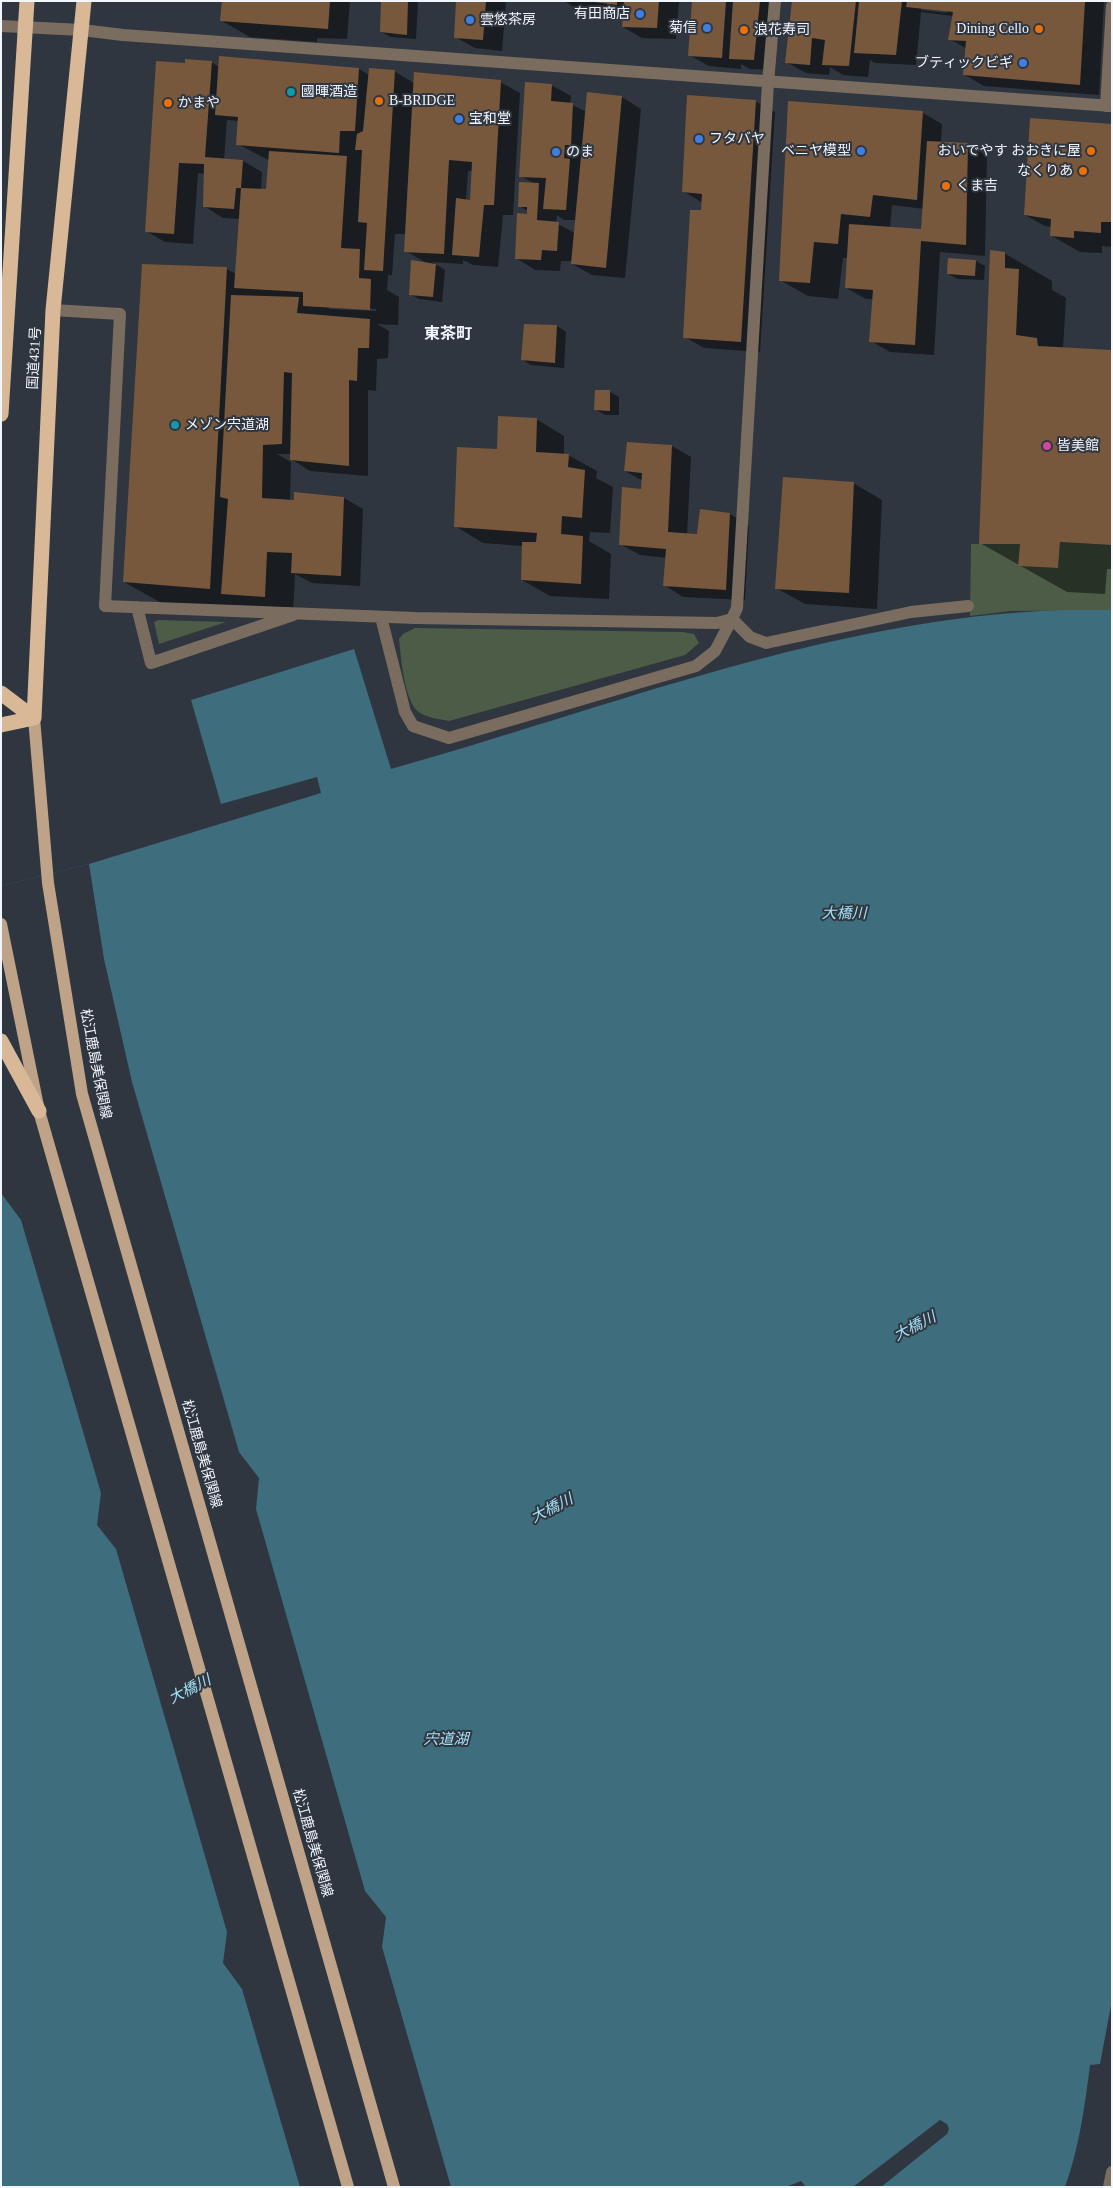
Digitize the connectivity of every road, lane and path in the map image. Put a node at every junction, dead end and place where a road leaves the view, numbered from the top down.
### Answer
1 (27, 1) edge
2 (84, 1) edge
3 (775, 1) edge
4 (1112, 6) edge
5 (1, 26) edge
6 (26, 28) junction
7 (82, 30) junction
8 (768, 83) junction
9 (1109, 106) edge
10 (53, 310) junction
11 (1, 414) edge
12 (968, 606) dead end
13 (137, 607) junction
14 (300, 613) junction
15 (380, 616) junction
16 (732, 619) junction
17 (1, 693) edge
18 (34, 718) junction
19 (1, 725) edge
20 (1, 924) edge
21 (1, 1042) edge
22 (39, 1112) junction
23 (1112, 2172) edge
24 (348, 2187) edge
25 (394, 2187) edge
26 (1109, 2187) edge

1 - 6 highway, 国道431号
2 - 7 highway, 国道431号
3 - 8 street
4 - 9 street
5 - 6 street
6 - 7 street
6 - 11 highway, 国道431号
7 - 8 street
7 - 10 highway, 国道431号
8 - 9 street
8 - 16 street
10 - 13 street
10 - 18 highway, 国道431号
12 - 16 street
13 - 14 street
13 - 14 street
14 - 15 street
15 - 16 street
15 - 16 street
17 - 18 highway
18 - 19 highway
18 - 25 main road, 松江鹿島美保関線
20 - 22 main road
21 - 22 highway
22 - 24 main road
23 - 26 street

